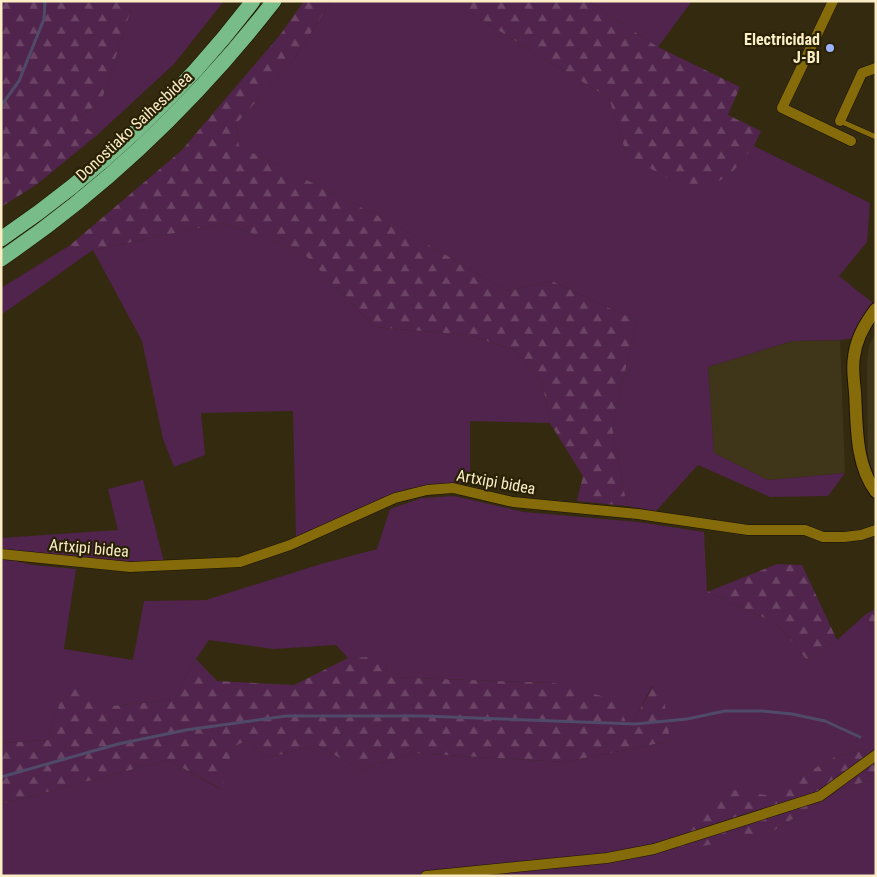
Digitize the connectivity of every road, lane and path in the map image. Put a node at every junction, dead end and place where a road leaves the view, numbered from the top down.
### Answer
1 (253, 1) edge
2 (274, 1) edge
3 (833, 1) edge
4 (876, 68) edge
5 (840, 121) joint
6 (876, 137) edge
7 (851, 141) dead end
8 (1, 239) edge
9 (1, 259) edge
10 (876, 309) edge
11 (876, 492) edge
12 (876, 530) edge
13 (4, 556) edge
14 (876, 754) edge
15 (426, 876) edge

1 - 8 highway, Donostiako Saihesbidea
2 - 9 highway, Donostiako Saihesbidea
3 - 7 street
4 - 5 street
5 - 6 lane
10 - 11 street
12 - 13 street, Artxipi bidea
14 - 15 street

